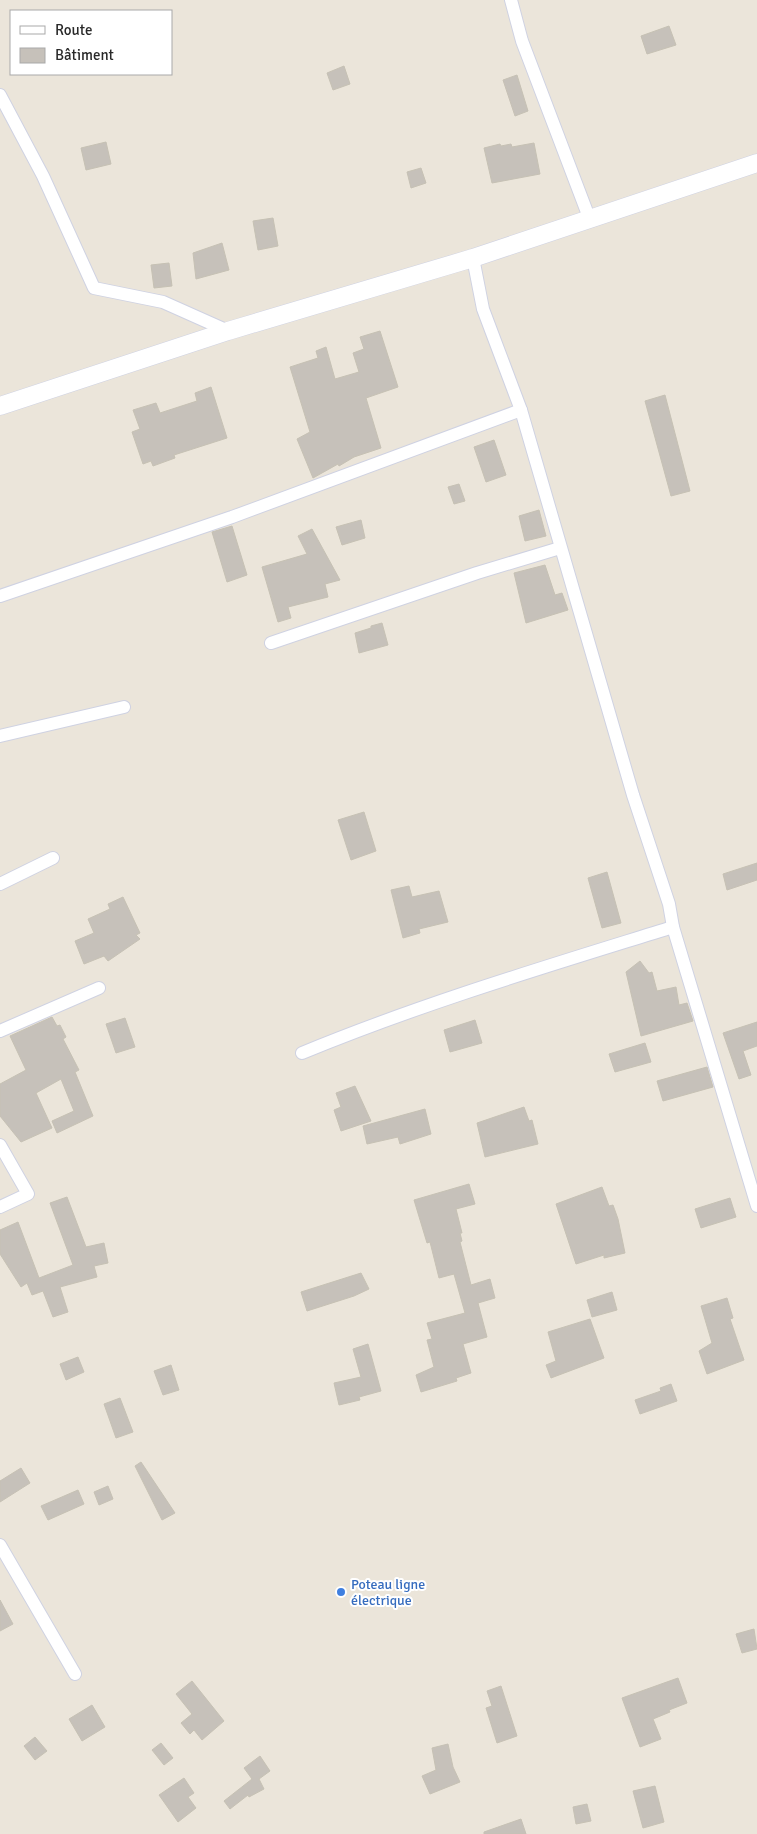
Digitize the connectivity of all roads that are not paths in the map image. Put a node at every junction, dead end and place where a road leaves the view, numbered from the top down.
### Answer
1 (512, 0) edge
2 (0, 95) edge
3 (757, 163) edge
4 (590, 220) junction
5 (473, 258) junction
6 (228, 331) junction
7 (0, 406) edge
8 (521, 410) junction
9 (560, 548) junction
10 (0, 596) edge
11 (271, 643) dead end
12 (124, 707) dead end
13 (0, 736) edge
14 (53, 858) dead end
15 (0, 884) edge
16 (673, 927) junction
17 (99, 988) dead end
18 (0, 1031) edge
19 (302, 1053) dead end
20 (0, 1145) edge
21 (757, 1206) edge
22 (0, 1207) edge
23 (0, 1545) edge
24 (75, 1674) dead end

1 - 4 street
2 - 6 street
3 - 4 street
4 - 5 street
5 - 6 street
5 - 8 street
6 - 7 street
8 - 9 street
8 - 10 street
9 - 11 street
9 - 16 street
12 - 13 street
14 - 15 street
16 - 19 street
16 - 21 street
17 - 18 street
20 - 22 street
23 - 24 street

